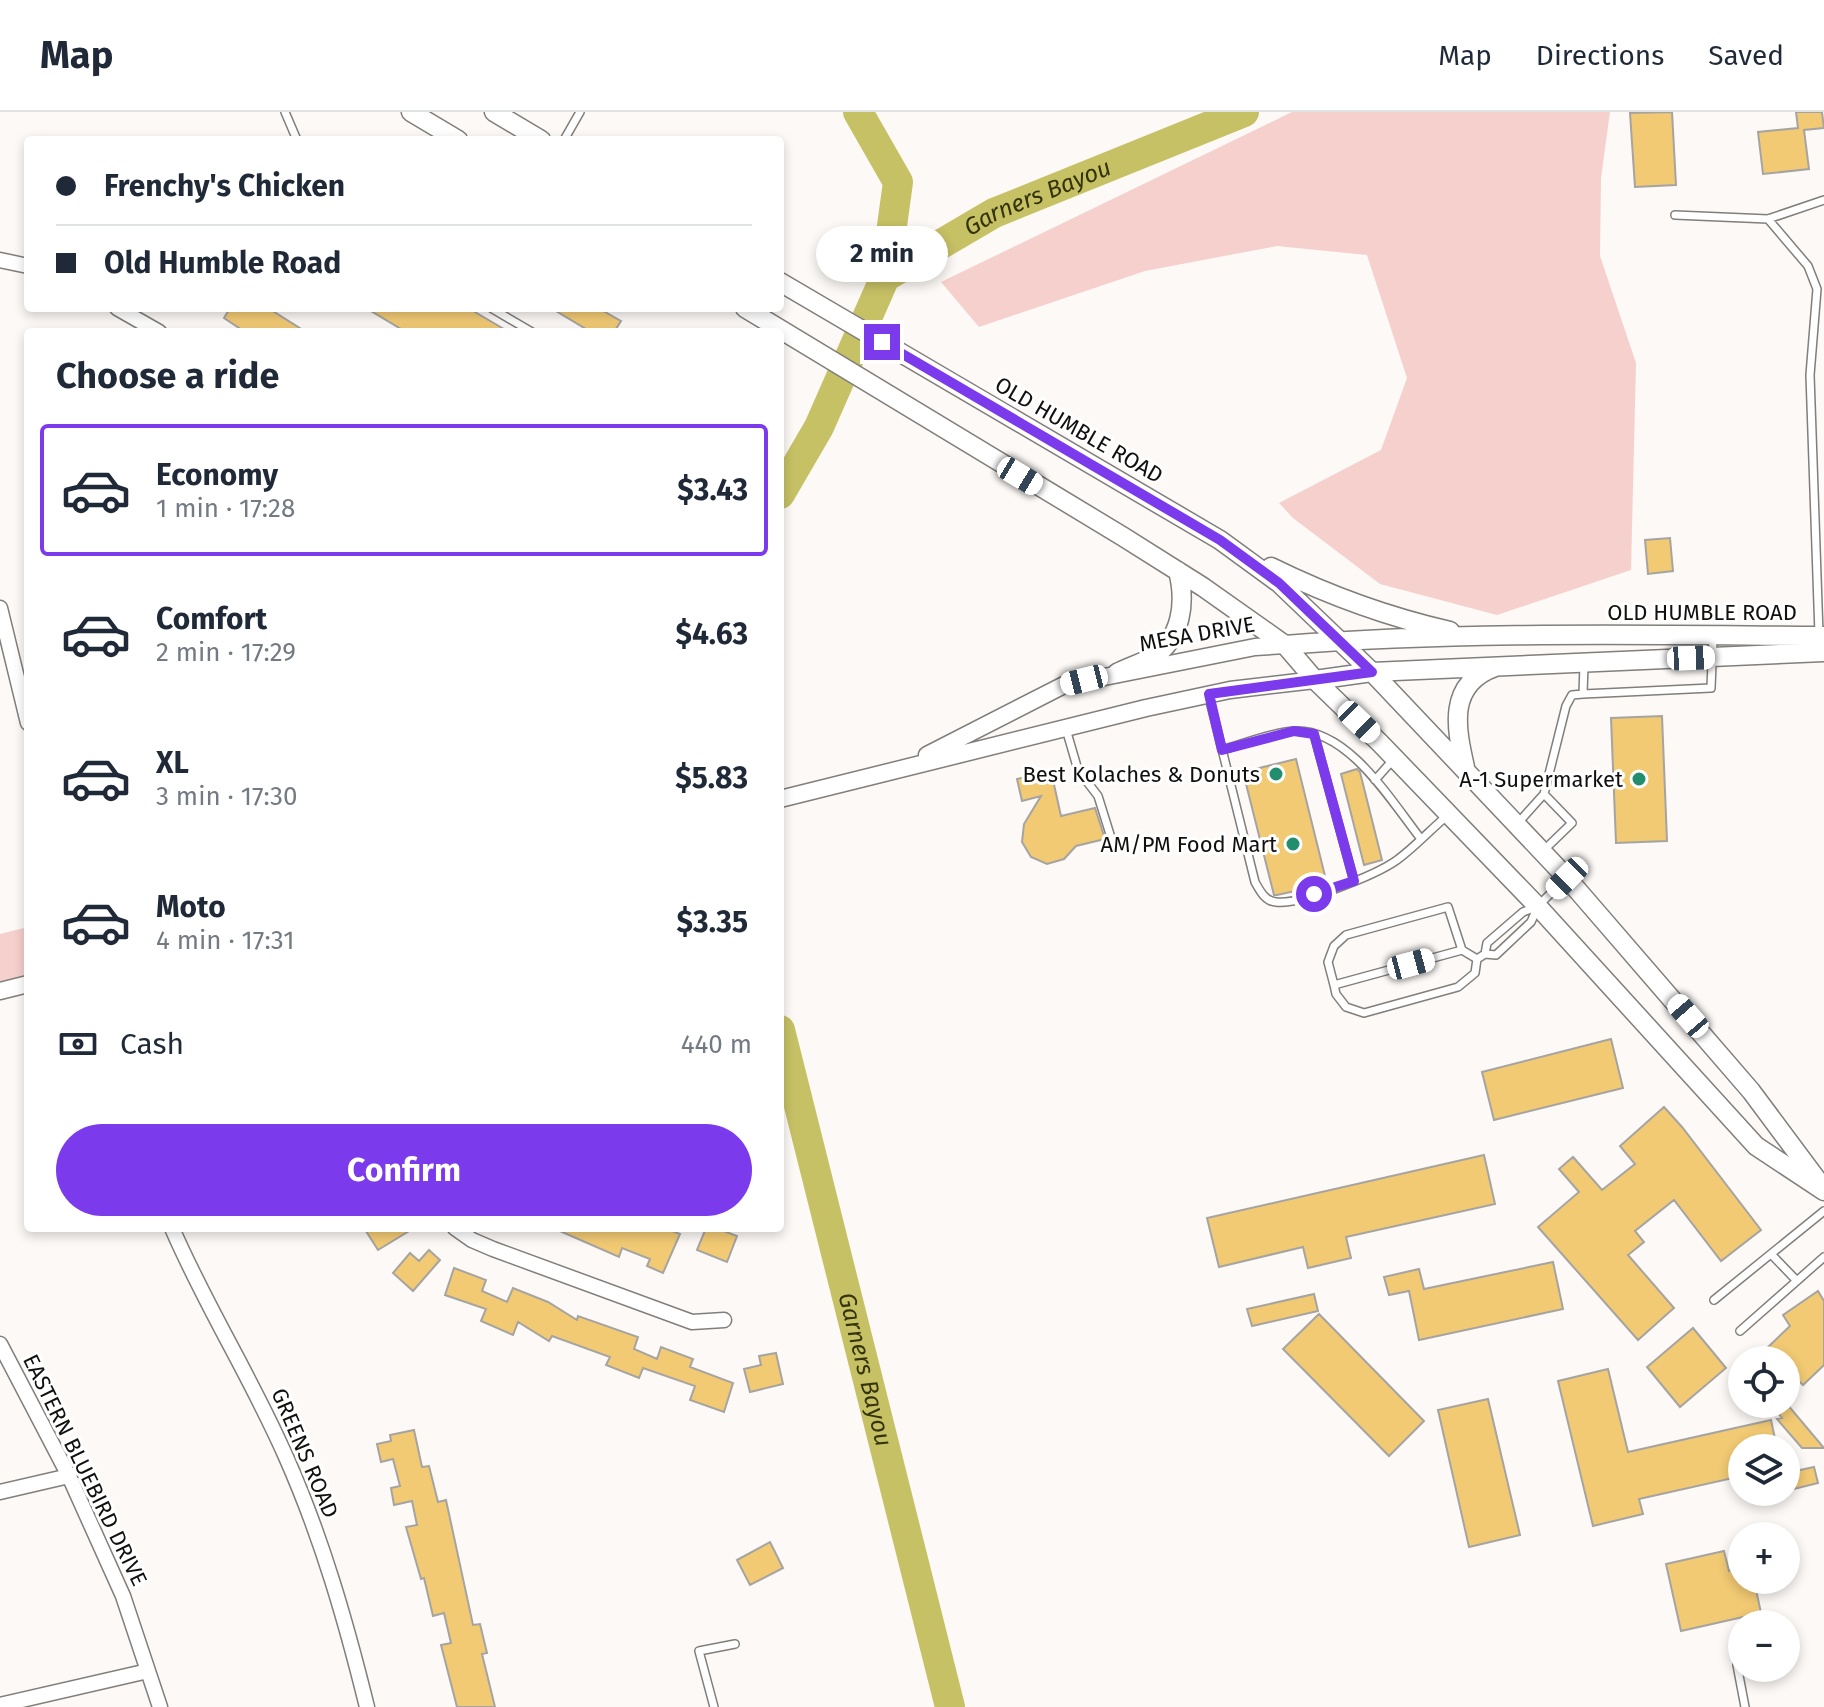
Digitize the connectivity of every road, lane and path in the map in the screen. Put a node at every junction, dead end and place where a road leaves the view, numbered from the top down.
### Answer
1 (285, 112) edge
2 (411, 112) edge
3 (494, 112) edge
4 (580, 112) edge
5 (295, 136) edge
6 (451, 136) edge
7 (534, 136) edge
8 (566, 136) edge
9 (1824, 200) edge
10 (1675, 215) dead end
11 (1768, 219) junction
12 (0, 260) edge
13 (24, 265) edge
14 (784, 284) edge
15 (124, 312) edge
16 (498, 312) edge
17 (752, 312) edge
18 (152, 328) edge
19 (525, 328) edge
20 (780, 328) edge
21 (784, 330) edge
22 (1227, 546) junction
23 (1178, 571) junction
24 (0, 608) edge
25 (1713, 636) junction
26 (1476, 637) junction
27 (1339, 641) junction
28 (1822, 642) edge
29 (1285, 645) junction
30 (1712, 657) junction
31 (1584, 662) junction
32 (1499, 666) junction
33 (1372, 672) junction
34 (1117, 673) junction
35 (1315, 680) junction
36 (1209, 694) junction
37 (1583, 694) junction
38 (24, 707) edge
39 (1065, 727) junction
40 (1314, 734) junction
41 (1222, 750) junction
42 (1395, 758) junction
43 (1465, 770) junction
44 (893, 772) junction
45 (1375, 780) junction
46 (1544, 794) junction
47 (784, 798) edge
48 (1449, 814) junction
49 (1516, 824) junction
50 (1421, 839) junction
51 (1113, 844) dead end
52 (1542, 852) junction
53 (1567, 878) junction
54 (1354, 881) junction
55 (1538, 906) junction
56 (1462, 950) junction
57 (1485, 954) junction
58 (1477, 959) junction
59 (24, 985) edge
60 (1334, 985) junction
61 (0, 991) edge
62 (1824, 1190) edge
63 (1824, 1211) edge
64 (174, 1232) edge
65 (461, 1232) edge
66 (1771, 1254) junction
67 (1824, 1257) edge
68 (1797, 1281) junction
69 (1714, 1300) dead end
70 (724, 1320) dead end
71 (1740, 1331) dead end
72 (0, 1344) edge
73 (69, 1476) junction
74 (0, 1492) edge
75 (735, 1644) dead end
76 (148, 1671) junction
77 (1740, 1682) edge
78 (0, 1705) edge
79 (160, 1707) edge
80 (367, 1707) edge
81 (714, 1707) edge
82 (1745, 1707) edge

1 - 5 lane
2 - 6 main road
3 - 7 main road
4 - 8 lane
9 - 11 lane
10 - 11 lane
11 - 28 lane
12 - 13 street
14 - 22 main road, OLD HUMBLE ROAD
15 - 18 street
16 - 19 lane
17 - 20 main road
21 - 23 main road
22 - 26 main road
22 - 27 main road, OLD HUMBLE ROAD
23 - 29 main road
23 - 34 main road
24 - 38 street
25 - 26 main road, OLD HUMBLE ROAD
25 - 28 main road, OLD HUMBLE ROAD
25 - 30 lane
26 - 27 main road, OLD HUMBLE ROAD
27 - 29 main road, MESA DRIVE
27 - 33 main road, OLD HUMBLE ROAD
28 - 30 main road, OLD HUMBLE ROAD
29 - 34 street, MESA DRIVE
29 - 35 main road
30 - 31 main road, OLD HUMBLE ROAD
30 - 37 lane
31 - 32 main road, OLD HUMBLE ROAD
31 - 37 lane
32 - 33 main road, OLD HUMBLE ROAD
32 - 43 main road
33 - 35 main road, OLD HUMBLE ROAD
33 - 43 main road
34 - 44 street, MESA DRIVE
35 - 36 street, MESA DRIVE
35 - 42 main road
36 - 39 street, MESA DRIVE
36 - 41 lane
37 - 46 lane
39 - 44 street, MESA DRIVE
39 - 51 lane
40 - 41 lane
40 - 45 lane
40 - 54 lane
41 - 54 lane
42 - 45 lane
42 - 48 main road
43 - 49 main road
44 - 47 street, MESA DRIVE
45 - 50 lane
46 - 49 lane
46 - 52 lane
48 - 50 lane
48 - 55 main road
49 - 52 main road
50 - 54 lane
52 - 53 main road
53 - 55 lane
53 - 62 main road
55 - 57 lane
55 - 57 lane
55 - 62 main road
56 - 58 lane
56 - 60 lane
56 - 60 lane
57 - 58 lane
58 - 60 lane
59 - 61 street
63 - 66 lane
64 - 80 street, GREENS ROAD
65 - 70 street
66 - 68 lane
66 - 69 lane
67 - 68 lane
68 - 71 lane
72 - 73 street, EASTERN BLUEBIRD DRIVE
73 - 74 street
73 - 76 street, EASTERN BLUEBIRD DRIVE
75 - 81 lane
76 - 78 street
76 - 79 street, EASTERN BLUEBIRD DRIVE
77 - 82 lane

